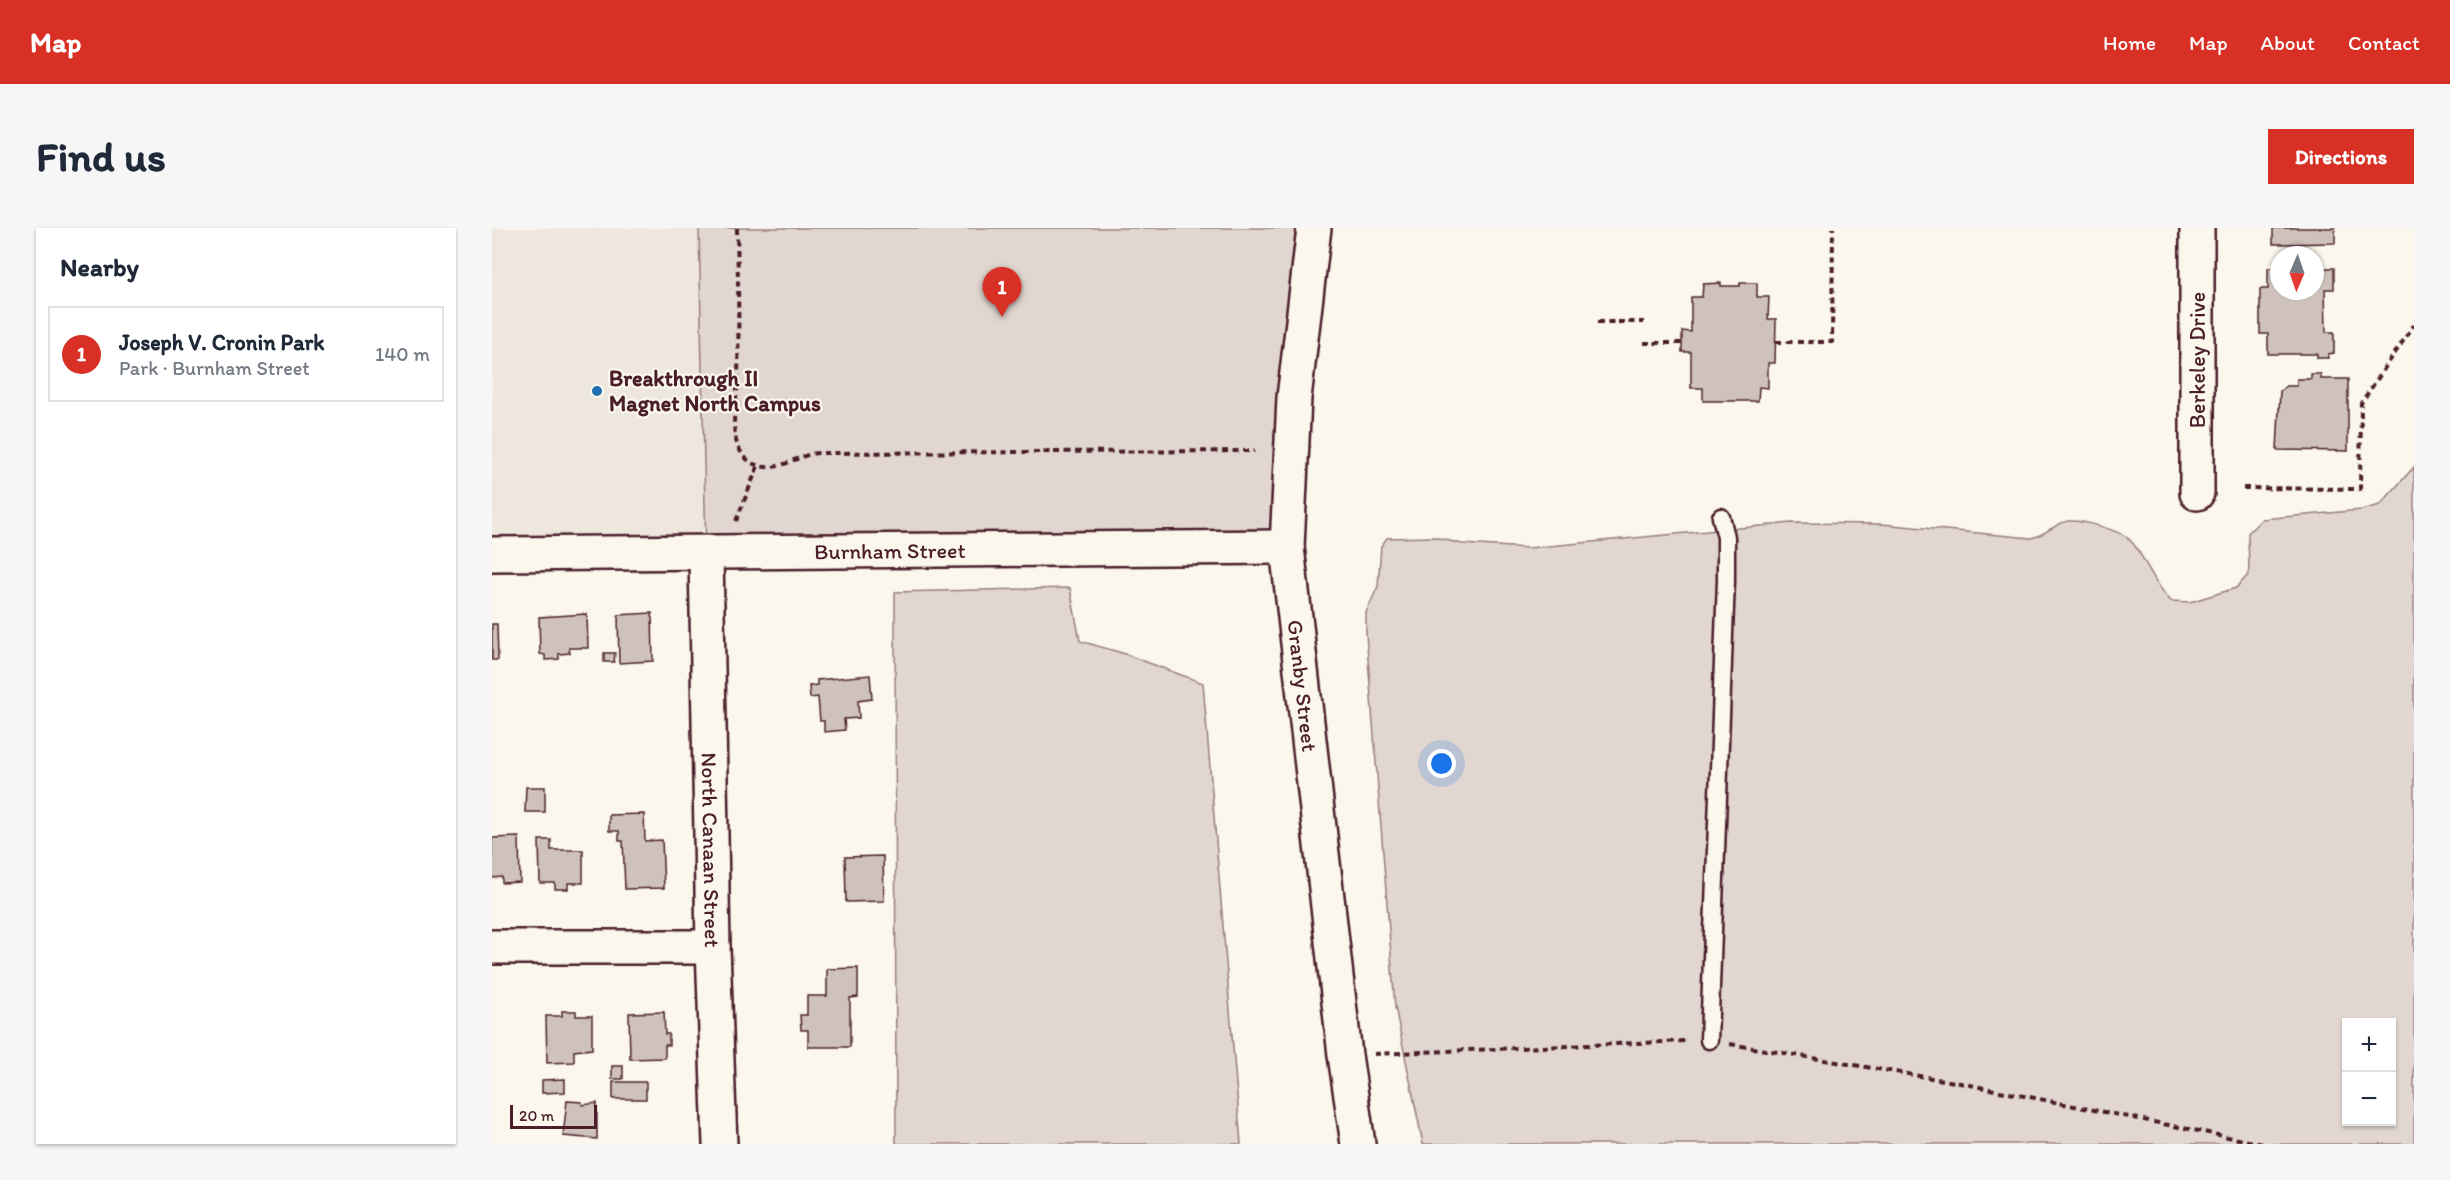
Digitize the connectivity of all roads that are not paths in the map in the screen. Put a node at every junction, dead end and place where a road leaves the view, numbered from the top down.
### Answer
1 (1314, 228) edge
2 (2197, 228) edge
3 (2197, 493) dead end
4 (1721, 518) dead end
5 (1287, 547) junction
6 (492, 554) edge
7 (706, 554) junction
8 (492, 947) edge
9 (712, 947) junction
10 (1709, 1040) road end
11 (720, 1144) edge
12 (1358, 1144) edge

1 - 5 street, Granby Street
2 - 3 street, Berkeley Drive
4 - 10 lane
5 - 7 street, Burnham Street
5 - 12 street, Granby Street
6 - 7 street, Burnham Street
7 - 9 street, North Canaan Street
8 - 9 street
9 - 11 street, North Canaan Street

